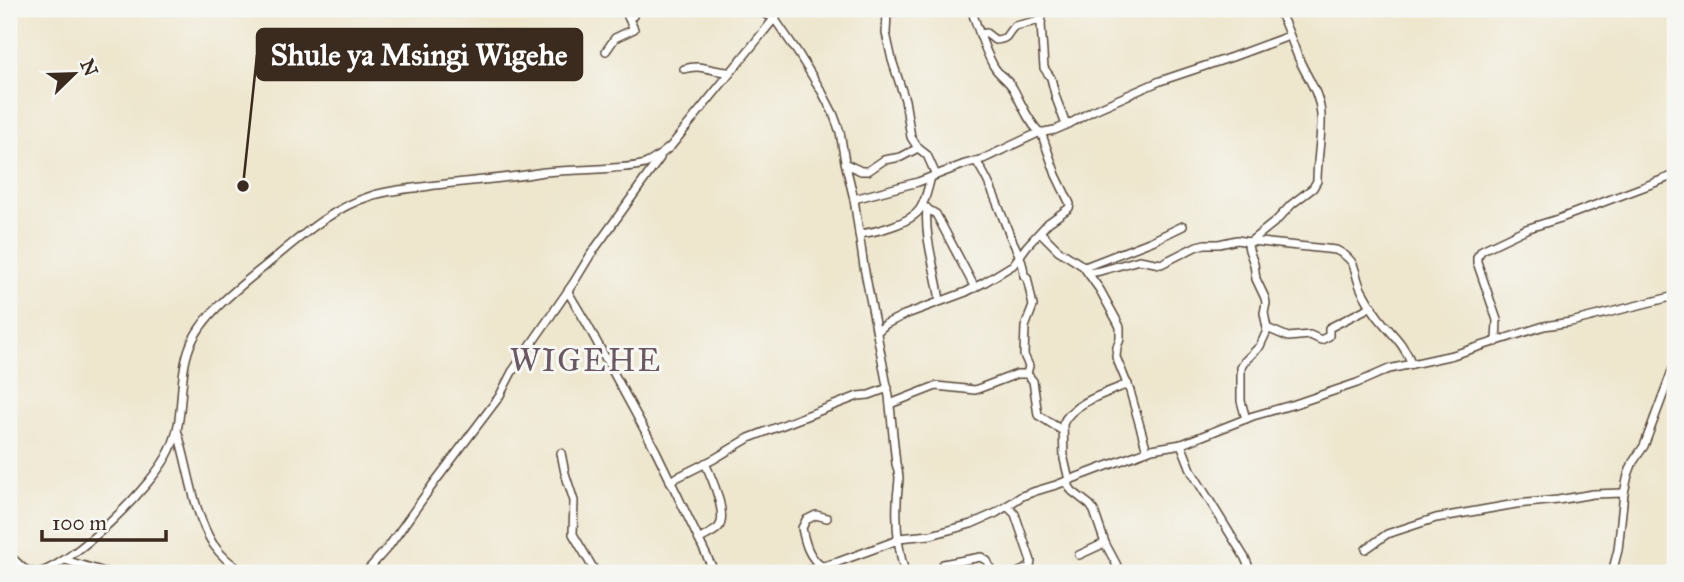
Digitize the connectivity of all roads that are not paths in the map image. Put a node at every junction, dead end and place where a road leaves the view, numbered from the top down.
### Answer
1 (634, 9) edge
2 (758, 9) edge
3 (782, 9) edge
4 (904, 9) edge
5 (971, 9) edge
6 (1046, 9) edge
7 (1277, 9) edge
8 (883, 11) edge
9 (774, 18) junction
10 (1041, 20) junction
11 (980, 34) junction
12 (1289, 36) junction
13 (606, 51) dead end
14 (684, 69) dead end
15 (732, 71) junction
16 (1066, 125) junction
17 (1040, 133) junction
18 (918, 148) junction
19 (662, 154) junction
20 (976, 160) junction
21 (846, 164) junction
22 (1675, 175) edge
23 (934, 176) junction
24 (854, 200) junction
25 (925, 207) junction
26 (1183, 226) dead end
27 (1041, 233) junction
28 (859, 234) junction
29 (1250, 242) junction
30 (1020, 256) junction
31 (1087, 270) junction
32 (975, 288) junction
33 (568, 292) junction
34 (1675, 296) edge
35 (940, 301) junction
36 (1372, 306) junction
37 (1267, 328) junction
38 (877, 332) junction
39 (1496, 342) junction
40 (1675, 363) edge
41 (1412, 364) junction
42 (1027, 374) junction
43 (1128, 384) junction
44 (888, 388) junction
45 (890, 404) junction
46 (1246, 419) junction
47 (177, 429) junction
48 (1063, 431) junction
49 (1181, 444) junction
50 (1147, 451) junction
51 (561, 453) dead end
52 (705, 463) junction
53 (670, 481) junction
54 (1067, 481) junction
55 (1624, 493) junction
56 (1007, 506) junction
57 (827, 518) dead end
58 (898, 539) junction
59 (699, 540) junction
60 (1105, 543) junction
61 (1366, 549) dead end
62 (9, 555) edge
63 (1079, 555) dead end
64 (65, 560) junction
65 (943, 564) dead end
66 (234, 566) junction
67 (823, 567) junction
68 (35, 573) edge
69 (108, 573) edge
70 (211, 573) edge
71 (245, 573) edge
72 (365, 573) edge
73 (596, 573) edge
74 (715, 573) edge
75 (797, 573) edge
76 (905, 573) edge
77 (992, 573) edge
78 (1017, 573) edge
79 (1121, 573) edge
80 (1247, 573) edge
81 (1612, 573) edge

1 - 13 street
2 - 9 street
3 - 9 street
4 - 8 street
5 - 11 street
6 - 10 street
7 - 12 street
8 - 18 street
9 - 15 street
9 - 21 street
10 - 11 street
10 - 16 street
11 - 17 street
12 - 16 street
12 - 29 street
14 - 15 street
15 - 19 street
16 - 17 street
17 - 20 street
17 - 27 street
18 - 21 street
18 - 23 street
19 - 33 street
19 - 47 street
20 - 23 street
20 - 30 street
21 - 24 street
22 - 39 street
23 - 24 street
23 - 25 street
24 - 28 street
25 - 28 street
25 - 32 street
25 - 35 street
26 - 31 street
27 - 30 street
27 - 31 street
28 - 38 street
29 - 31 street
29 - 36 street
29 - 37 street
30 - 32 street
30 - 42 street
31 - 43 street
32 - 35 street
33 - 53 street
33 - 72 street
34 - 39 street
35 - 38 street
36 - 37 street
36 - 41 street
37 - 46 street
38 - 44 street
39 - 41 street
40 - 55 street
41 - 46 street
42 - 45 street
42 - 48 street
43 - 48 street
43 - 50 street
44 - 45 street
44 - 52 street
45 - 58 street
46 - 49 street
47 - 64 street
47 - 66 street
48 - 54 street
49 - 50 street
49 - 80 street
50 - 54 street
51 - 73 street
52 - 53 street
52 - 59 street
53 - 59 street
54 - 56 street
54 - 60 street
55 - 61 street
55 - 81 street
56 - 58 street
56 - 78 street
57 - 67 street
58 - 67 street
58 - 76 street
59 - 74 street
60 - 63 street
60 - 79 street
62 - 68 street
64 - 68 street
64 - 69 street
65 - 77 street
66 - 70 street
66 - 71 street
67 - 75 street

